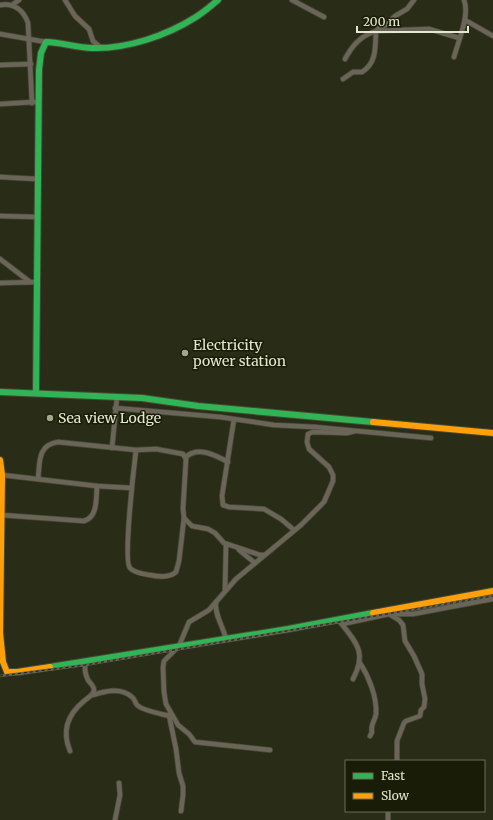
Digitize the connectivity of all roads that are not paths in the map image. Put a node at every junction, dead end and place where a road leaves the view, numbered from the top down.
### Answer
1 (19, 0) edge
2 (65, 0) edge
3 (218, 0) edge
4 (292, 0) edge
5 (414, 0) edge
6 (464, 0) edge
7 (2, 3) edge
8 (12, 4) junction
9 (324, 17) dead end
10 (465, 20) junction
11 (376, 31) junction
12 (0, 34) edge
13 (493, 36) edge
14 (459, 38) junction
15 (30, 39) junction
16 (46, 42) junction
17 (100, 47) junction
18 (454, 58) dead end
19 (345, 59) dead end
20 (31, 64) junction
21 (0, 65) edge
22 (343, 79) dead end
23 (36, 102) junction
24 (0, 104) edge
25 (0, 177) edge
26 (37, 179) junction
27 (0, 216) edge
28 (37, 217) junction
29 (0, 258) edge
30 (0, 282) edge
31 (30, 282) junction
32 (37, 282) junction
33 (0, 392) edge
34 (36, 393) junction
35 (116, 397) junction
36 (115, 408) junction
37 (234, 419) junction
38 (355, 431) junction
39 (493, 433) edge
40 (431, 438) dead end
41 (112, 448) junction
42 (136, 450) junction
43 (186, 457) junction
44 (0, 460) edge
45 (228, 462) junction
46 (2, 475) junction
47 (38, 479) junction
48 (97, 486) junction
49 (132, 488) junction
50 (1, 516) edge
51 (184, 518) junction
52 (294, 530) junction
53 (0, 543) edge
54 (226, 544) junction
55 (238, 549) junction
56 (264, 555) junction
57 (255, 563) junction
58 (225, 590) junction
59 (493, 592) edge
60 (493, 599) edge
61 (216, 602) junction
62 (389, 614) junction
63 (340, 622) junction
64 (0, 633) edge
65 (226, 638) junction
66 (179, 646) junction
67 (86, 662) junction
68 (360, 663) junction
69 (353, 679) dead end
70 (94, 687) junction
71 (104, 691) junction
72 (93, 694) junction
73 (170, 716) junction
74 (370, 736) dead end
75 (270, 750) dead end
76 (70, 751) dead end
77 (397, 760) edge
78 (118, 783) dead end
79 (181, 811) dead end
80 (115, 820) edge

1 - 8 street
2 - 17 street
3 - 17 main road
4 - 9 street
5 - 11 street
6 - 10 street
7 - 8 street
8 - 15 street
10 - 13 street
10 - 14 street
11 - 14 street
11 - 19 street
11 - 22 street
12 - 15 street
14 - 18 street
15 - 16 street
15 - 20 street
16 - 17 main road
16 - 23 main road
20 - 21 street
20 - 23 street
23 - 24 street
23 - 26 main road
25 - 26 street
26 - 28 main road
27 - 28 street
28 - 32 main road
29 - 31 street
30 - 31 street
31 - 32 street
32 - 34 main road
33 - 34 main road
34 - 35 main road
35 - 36 street
35 - 39 main road
36 - 37 street
36 - 41 street
37 - 38 street
37 - 45 street
38 - 40 street
38 - 52 street
41 - 42 street
41 - 47 street
42 - 43 street
42 - 49 street
43 - 45 street
43 - 51 street
44 - 46 main road
45 - 52 street
46 - 47 street
46 - 50 main road
47 - 48 street
48 - 49 street
48 - 50 street
49 - 51 street
50 - 53 main road
51 - 54 street
52 - 56 street
53 - 64 main road
54 - 55 street
54 - 58 street
55 - 56 street
55 - 57 street
56 - 57 street
57 - 58 street
58 - 61 street
59 - 63 main road
60 - 62 street
61 - 65 street
61 - 66 street
62 - 63 street
62 - 77 street
63 - 65 main road
63 - 68 street
64 - 67 main road
65 - 66 main road
66 - 67 main road
66 - 73 street
67 - 70 street
68 - 69 street
68 - 74 street
70 - 71 street
70 - 72 street
71 - 72 street
71 - 73 street
72 - 76 street
73 - 75 street
73 - 79 street
78 - 80 street

